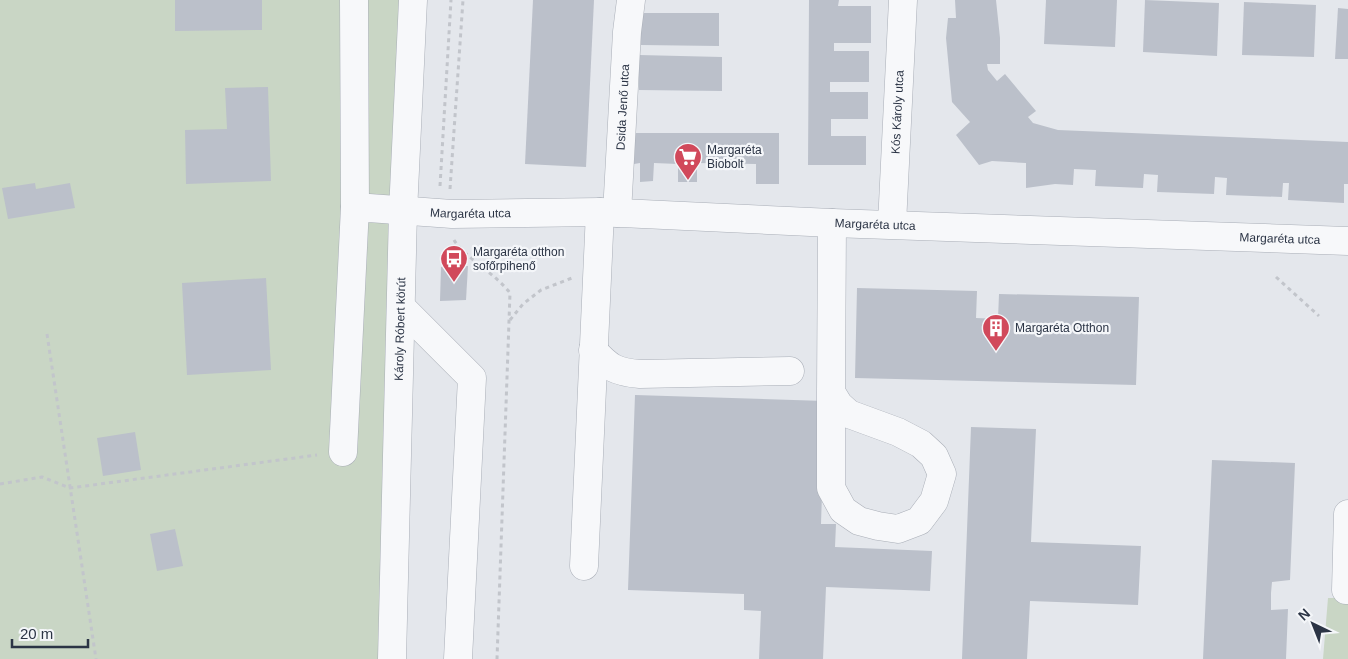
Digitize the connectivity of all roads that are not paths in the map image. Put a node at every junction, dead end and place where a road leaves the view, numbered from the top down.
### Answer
1 (354, 0) edge
2 (413, 0) edge
3 (631, 0) edge
4 (903, 0) edge
5 (355, 207) junction
6 (403, 212) junction
7 (608, 213) junction
8 (832, 223) junction
9 (892, 224) junction
10 (1348, 241) edge
11 (401, 307) junction
12 (593, 350) junction
13 (790, 371) dead end
14 (831, 392) junction
15 (343, 452) road end
16 (1348, 514) edge
17 (584, 566) dead end
18 (1346, 590) dead end
19 (392, 659) edge
20 (458, 659) edge

1 - 5 street
2 - 6 street, Károly Róbert körút
3 - 7 street, Dsida Jenő utca
4 - 9 street, Kós Károly utca
5 - 6 street, Margaréta utca
5 - 15 street
6 - 7 street, Margaréta utca
6 - 11 street, Károly Róbert körút
7 - 8 street, Margaréta utca
7 - 12 street, Dsida Jenő utca
8 - 9 street, Margaréta utca
8 - 14 street
9 - 10 street, Margaréta utca
11 - 19 street, Károly Róbert körút
11 - 20 street
12 - 13 street
12 - 17 street, Dsida Jenő utca
14 - 14 street
16 - 18 street

